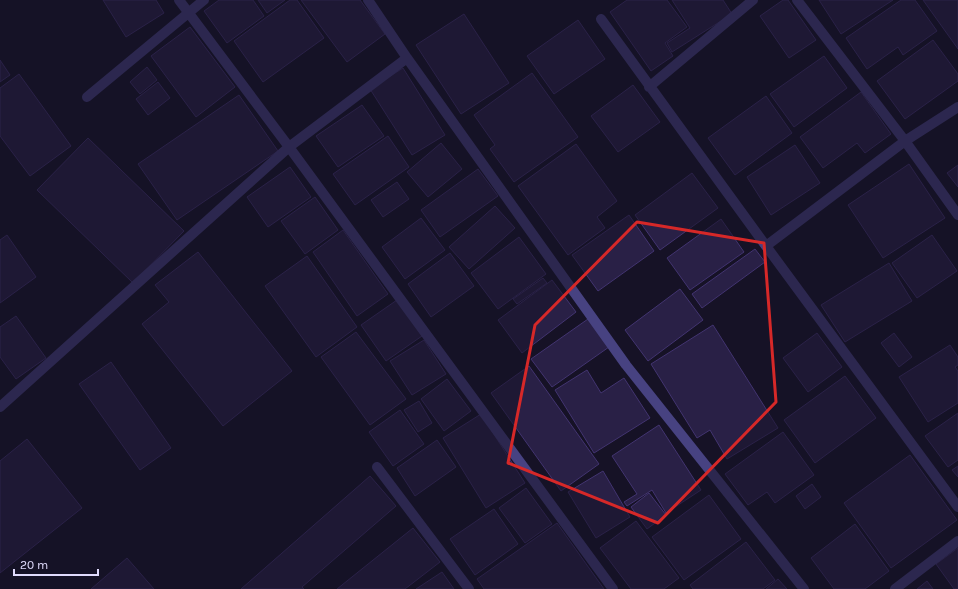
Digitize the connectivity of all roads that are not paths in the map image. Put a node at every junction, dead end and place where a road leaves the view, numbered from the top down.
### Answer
1 (179, 0) edge
2 (204, 0) edge
3 (368, 0) edge
4 (754, 0) edge
5 (796, 0) edge
6 (189, 13) junction
7 (601, 19) dead end
8 (407, 58) junction
9 (649, 87) junction
10 (87, 97) dead end
11 (958, 107) edge
12 (905, 141) junction
13 (289, 147) junction
14 (958, 215) edge
15 (766, 246) junction
16 (0, 407) edge
17 (377, 467) dead end
18 (958, 507) edge
19 (958, 541) edge
20 (469, 589) edge
21 (613, 589) edge
22 (804, 589) edge
23 (895, 589) edge

1 - 6 street
2 - 6 street
3 - 8 street
4 - 9 street
5 - 12 street
6 - 10 street
6 - 13 street
7 - 9 street
8 - 13 street
8 - 22 street
9 - 15 street
11 - 12 street
12 - 14 street
12 - 15 street
13 - 16 street
13 - 21 street
15 - 18 street
17 - 20 street
19 - 23 street

